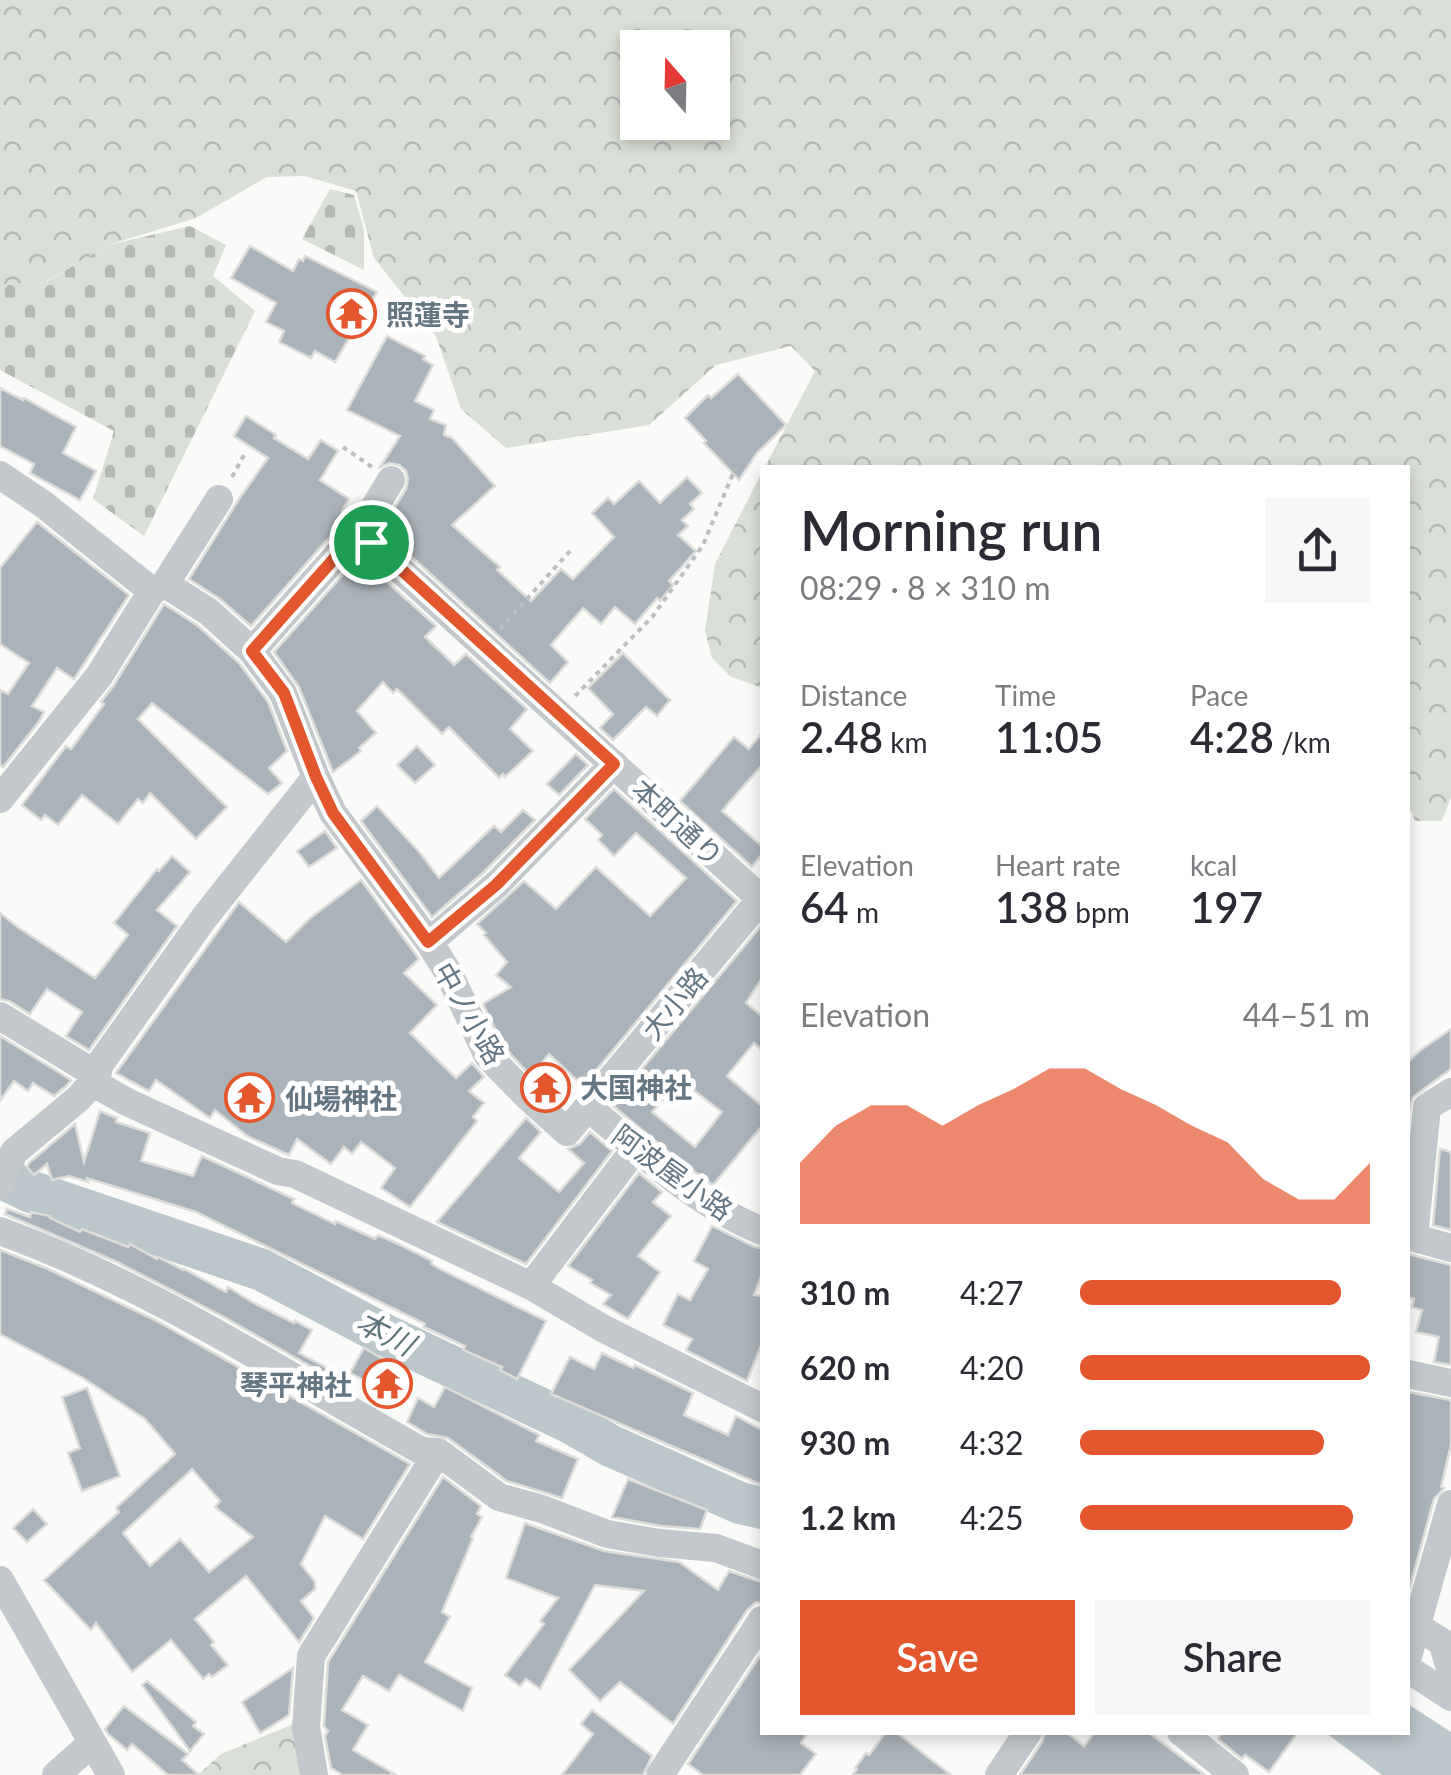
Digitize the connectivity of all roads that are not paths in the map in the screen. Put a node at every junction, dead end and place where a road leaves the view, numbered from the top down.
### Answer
1 (0, 475) edge
2 (391, 480) road end
3 (219, 499) dead end
4 (371, 542) junction
5 (158, 587) junction
6 (252, 651) junction
7 (614, 764) junction
8 (316, 777) junction
9 (0, 799) edge
10 (760, 898) edge
11 (760, 902) edge
12 (428, 942) junction
13 (0, 1016) edge
14 (96, 1078) junction
15 (1451, 1092) edge
16 (588, 1107) junction
17 (568, 1132) joint
18 (636, 1148) junction
19 (4, 1176) edge
20 (760, 1230) edge
21 (0, 1231) edge
22 (1411, 1237) edge
23 (1451, 1248) edge
24 (531, 1286) junction
25 (1410, 1374) edge
26 (1451, 1384) edge
27 (760, 1407) edge
28 (438, 1452) junction
29 (1451, 1507) edge
30 (760, 1564) edge
31 (0, 1580) edge
32 (760, 1623) edge
33 (1411, 1623) edge
34 (1410, 1670) edge
35 (1451, 1671) edge
36 (1451, 1697) edge
37 (1026, 1735) edge
38 (1185, 1735) edge
39 (92, 1742) junction
40 (56, 1775) edge
41 (110, 1775) edge
42 (314, 1775) edge
43 (660, 1775) edge
44 (999, 1775) edge
45 (1234, 1775) edge

1 - 5 street, 中ノ小路
2 - 4 street
3 - 5 street
4 - 6 street
4 - 7 street, 本町通り
5 - 6 street, 中ノ小路
5 - 9 street
6 - 8 street, 中ノ小路
7 - 10 street, 本町通り
7 - 12 street
8 - 12 street, 中ノ小路
8 - 14 street
11 - 16 street, 大小路
12 - 17 street, 中ノ小路
13 - 14 street
14 - 19 street
14 - 24 street
15 - 22 street
16 - 17 street, 大小路
16 - 18 street, 阿波屋小路
18 - 20 street, 阿波屋小路
18 - 24 street
21 - 28 street
22 - 23 street
24 - 27 street
25 - 26 street
28 - 30 street
28 - 42 street
29 - 33 street
31 - 39 street
32 - 43 street
33 - 35 street
34 - 36 street
37 - 44 street
38 - 45 street
39 - 40 street
39 - 41 street

